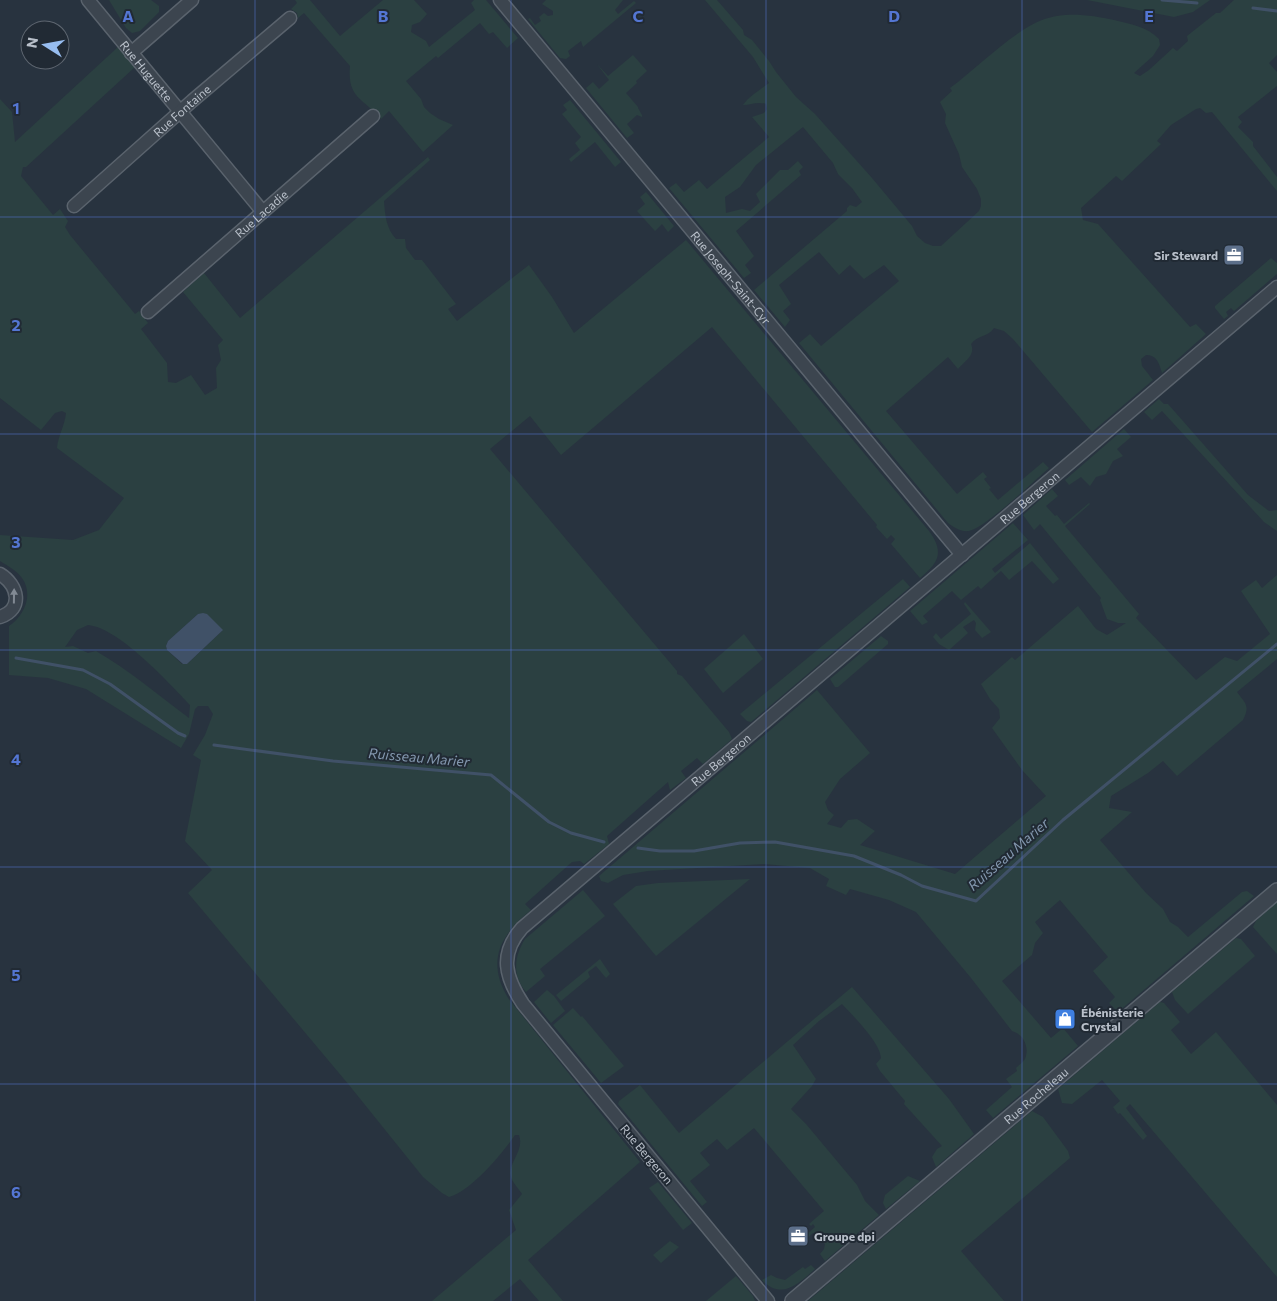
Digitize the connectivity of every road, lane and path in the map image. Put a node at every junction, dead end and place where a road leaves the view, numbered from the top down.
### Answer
1 (88, 0) edge
2 (192, 0) edge
3 (500, 0) edge
4 (290, 18) dead end
5 (131, 53) junction
6 (180, 111) junction
7 (373, 116) dead end
8 (74, 206) dead end
9 (262, 212) junction
10 (1277, 287) edge
11 (148, 312) dead end
12 (962, 555) junction
13 (0, 574) edge
14 (0, 618) edge
15 (1277, 891) edge
16 (768, 1301) edge
17 (793, 1301) edge

1 - 5 street, Rue Huguette
2 - 5 street
3 - 12 street, Rue Joseph-Saint-Cyr
4 - 6 street, Rue Fontaine
5 - 6 street, Rue Huguette
6 - 8 street, Rue Fontaine
6 - 9 street, Rue Huguette
7 - 9 street, Rue Lacadie
9 - 11 street, Rue Lacadie
10 - 12 street, Rue Bergeron
12 - 16 street, Rue Bergeron
14 -> 13 street
15 - 17 street, Rue Rocheleau

